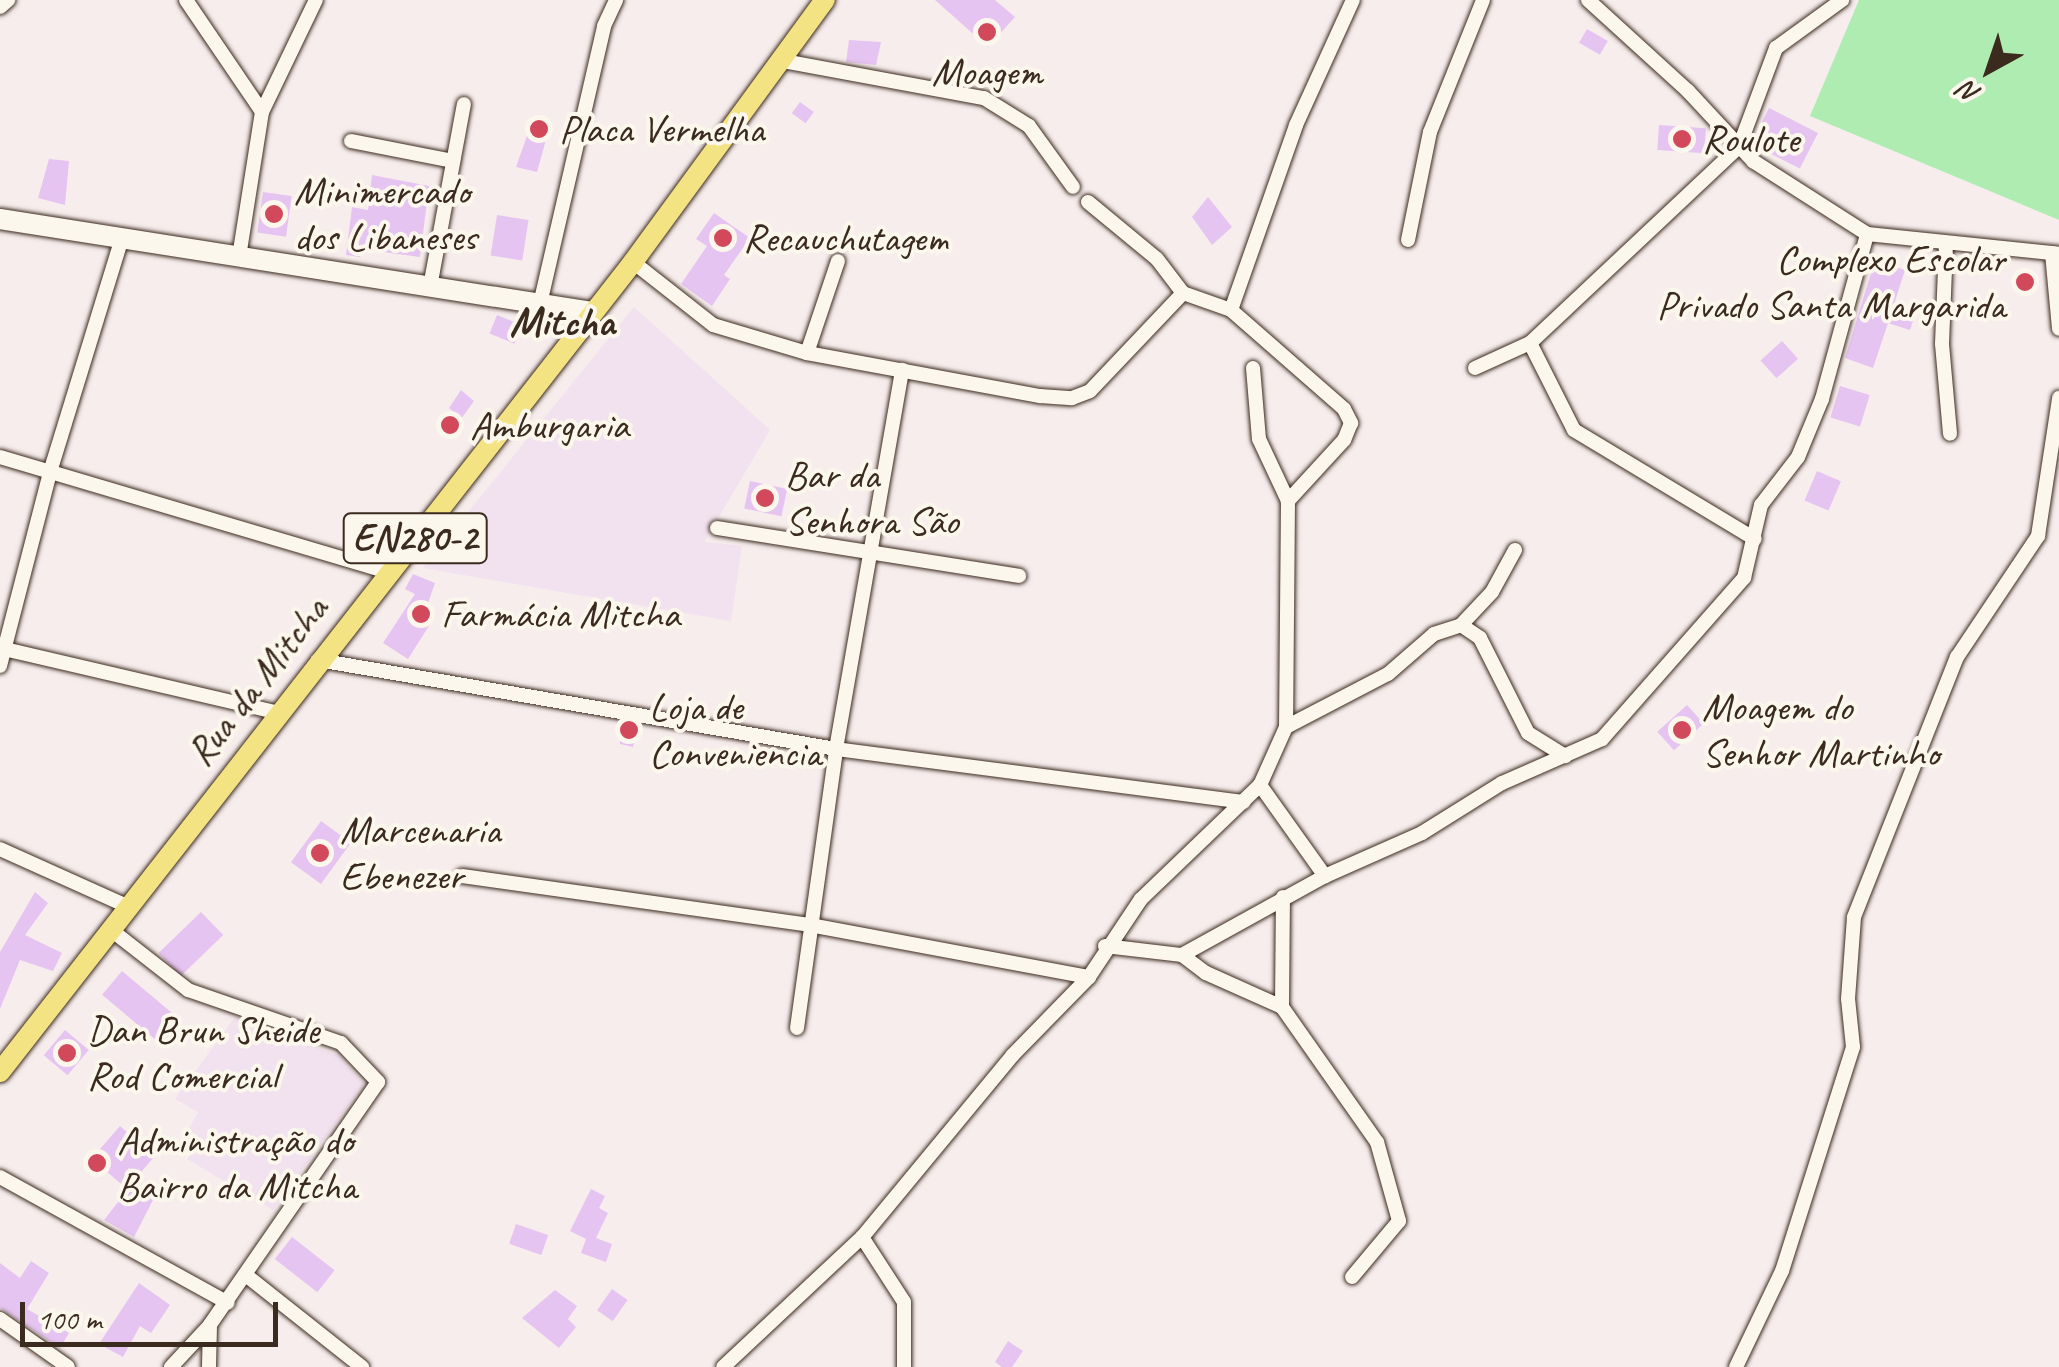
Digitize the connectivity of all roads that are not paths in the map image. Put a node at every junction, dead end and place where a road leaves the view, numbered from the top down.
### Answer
1 (8, 0) edge
2 (186, 0) edge
3 (316, 0) edge
4 (616, 0) edge
5 (825, 0) edge
6 (1353, 0) edge
7 (1483, 0) edge
8 (1588, 0) edge
9 (1842, 0) edge
10 (0, 8) edge
11 (778, 60) junction
12 (464, 104) dead end
13 (262, 112) junction
14 (351, 140) dead end
15 (1739, 147) junction
16 (453, 162) junction
17 (1073, 187) dead end
18 (1088, 202) dead end
19 (0, 219) edge
20 (1867, 234) junction
21 (122, 238) junction
22 (1408, 240) dead end
23 (1946, 244) junction
24 (2055, 254) edge
25 (239, 257) junction
26 (838, 261) dead end
27 (634, 262) junction
28 (430, 287) junction
29 (1183, 293) junction
30 (540, 304) junction
31 (1231, 310) junction
32 (592, 312) junction
33 (2059, 329) edge
34 (1530, 343) junction
35 (807, 353) junction
36 (1253, 368) dead end
37 (1474, 368) dead end
38 (902, 370) junction
39 (2059, 398) edge
40 (1950, 434) dead end
41 (0, 457) edge
42 (50, 472) junction
43 (1288, 501) junction
44 (717, 528) dead end
45 (1755, 539) junction
46 (1515, 550) dead end
47 (870, 554) junction
48 (388, 572) junction
49 (1019, 576) dead end
50 (1462, 626) junction
51 (2, 649) edge
52 (318, 660) junction
53 (0, 666) edge
54 (276, 712) junction
55 (1286, 727) junction
56 (836, 749) junction
57 (1565, 756) junction
58 (1260, 786) junction
59 (1244, 802) junction
60 (0, 849) edge
61 (462, 876) dead end
62 (1324, 876) junction
63 (1283, 897) junction
64 (128, 906) junction
65 (810, 925) junction
66 (110, 929) junction
67 (1105, 946) junction
68 (1182, 954) junction
69 (1090, 977) junction
70 (1282, 1007) junction
71 (797, 1028) dead end
72 (8, 1050) edge
73 (0, 1072) edge
74 (0, 1177) edge
75 (862, 1237) junction
76 (247, 1276) junction
77 (1352, 1277) dead end
78 (228, 1303) junction
79 (0, 1319) edge
80 (210, 1325) junction
81 (68, 1367) edge
82 (171, 1367) edge
83 (210, 1367) edge
84 (362, 1367) edge
85 (722, 1367) edge
86 (904, 1367) edge
87 (1736, 1367) edge

1 - 10 street
2 - 13 street
3 - 13 street
4 - 30 street
5 - 11 main road, Rua da Mitcha / EN280-2
6 - 31 street
7 - 22 street
8 - 15 street
9 - 15 street
11 - 17 street
11 - 27 main road, Rua da Mitcha / EN280-2
12 - 16 street
13 - 25 street
14 - 16 street
15 - 20 street
15 - 34 street
16 - 28 street
18 - 29 street
19 - 21 main road
20 - 23 street
20 - 45 street
21 - 25 main road
21 - 42 street
23 - 24 street
23 - 40 street
24 - 33 street
25 - 28 main road
26 - 35 street
27 - 32 main road, Rua da Mitcha / EN280-2
27 - 35 street
28 - 30 main road
29 - 31 street
29 - 38 street
30 - 32 main road
31 - 43 street
32 - 48 main road, Rua da Mitcha / EN280-2
34 - 37 street
34 - 45 street
35 - 38 street
36 - 43 street
38 - 47 street
39 - 87 street
41 - 42 street
42 - 48 street
42 - 51 street
43 - 55 street
44 - 47 street
45 - 57 street
46 - 50 street
47 - 49 street
47 - 56 street
48 - 52 main road, Rua da Mitcha / EN280-2
50 - 55 street
50 - 57 street
51 - 53 street
51 - 54 street
52 - 54 main road, Rua da Mitcha / EN280-2
52 - 56 street
54 - 64 main road, Rua da Mitcha / EN280-2
55 - 58 street
56 - 59 street
56 - 65 street
57 - 62 street
58 - 59 street
58 - 62 street
59 - 67 street
60 - 64 street
61 - 65 street
62 - 63 street
63 - 68 street
63 - 70 street
64 - 66 main road, Rua da Mitcha / EN280-2
65 - 69 street
65 - 71 street
66 - 72 main road, Rua da Mitcha / EN280-2
66 - 76 street
67 - 68 street
67 - 69 street
68 - 70 street
69 - 75 street
70 - 77 street
72 - 73 main road, Rua da Mitcha / EN280-2
74 - 78 street
75 - 85 street
75 - 86 street
76 - 78 street
76 - 84 street
78 - 80 street
79 - 81 street
80 - 82 street
80 - 83 street

